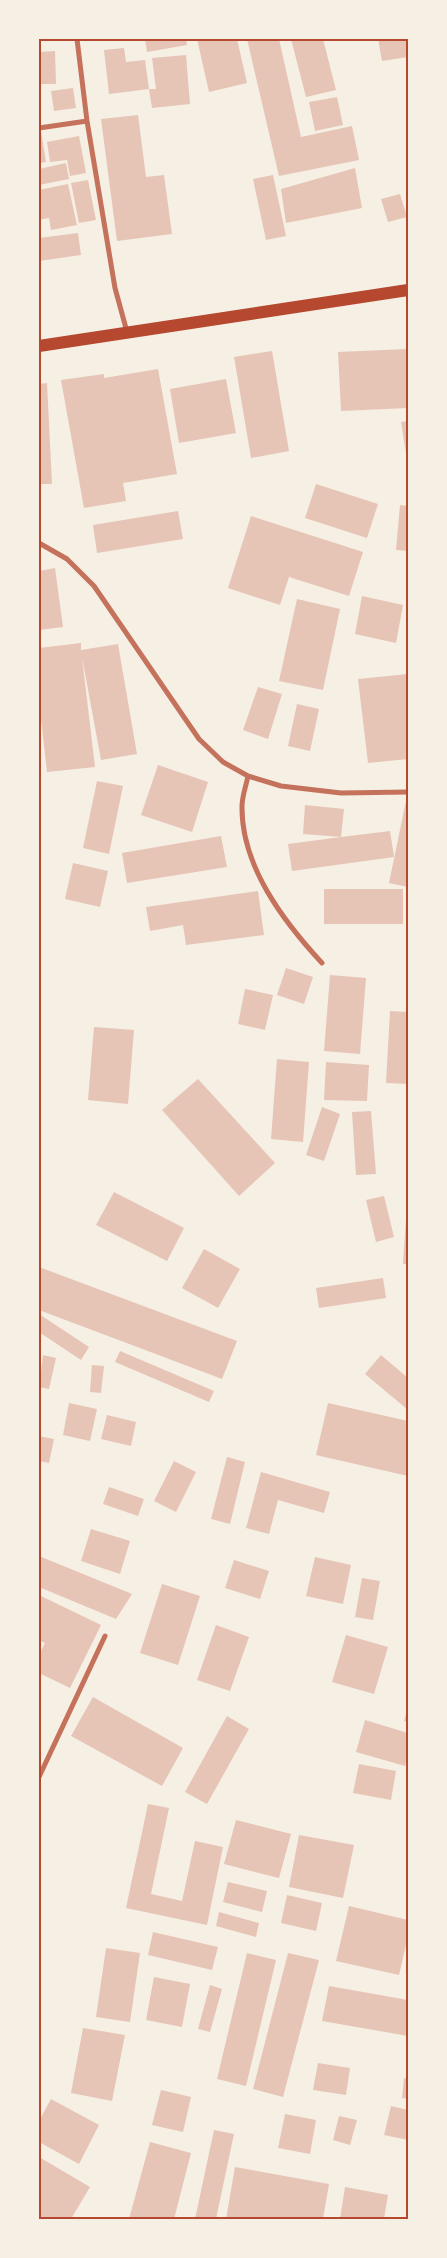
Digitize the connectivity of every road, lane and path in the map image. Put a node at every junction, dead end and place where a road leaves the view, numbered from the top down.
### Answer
1 (77, 39) edge
2 (87, 121) junction
3 (39, 128) edge
4 (408, 290) edge
5 (127, 332) junction
6 (39, 346) edge
7 (39, 543) edge
8 (248, 776) junction
9 (408, 792) edge
10 (322, 964) dead end
11 (105, 1636) dead end
12 (39, 1777) edge

1 - 2 street
2 - 3 street
2 - 5 street
4 - 5 main road
5 - 6 main road
7 - 8 street
8 - 9 street
8 - 10 street
11 - 12 street

